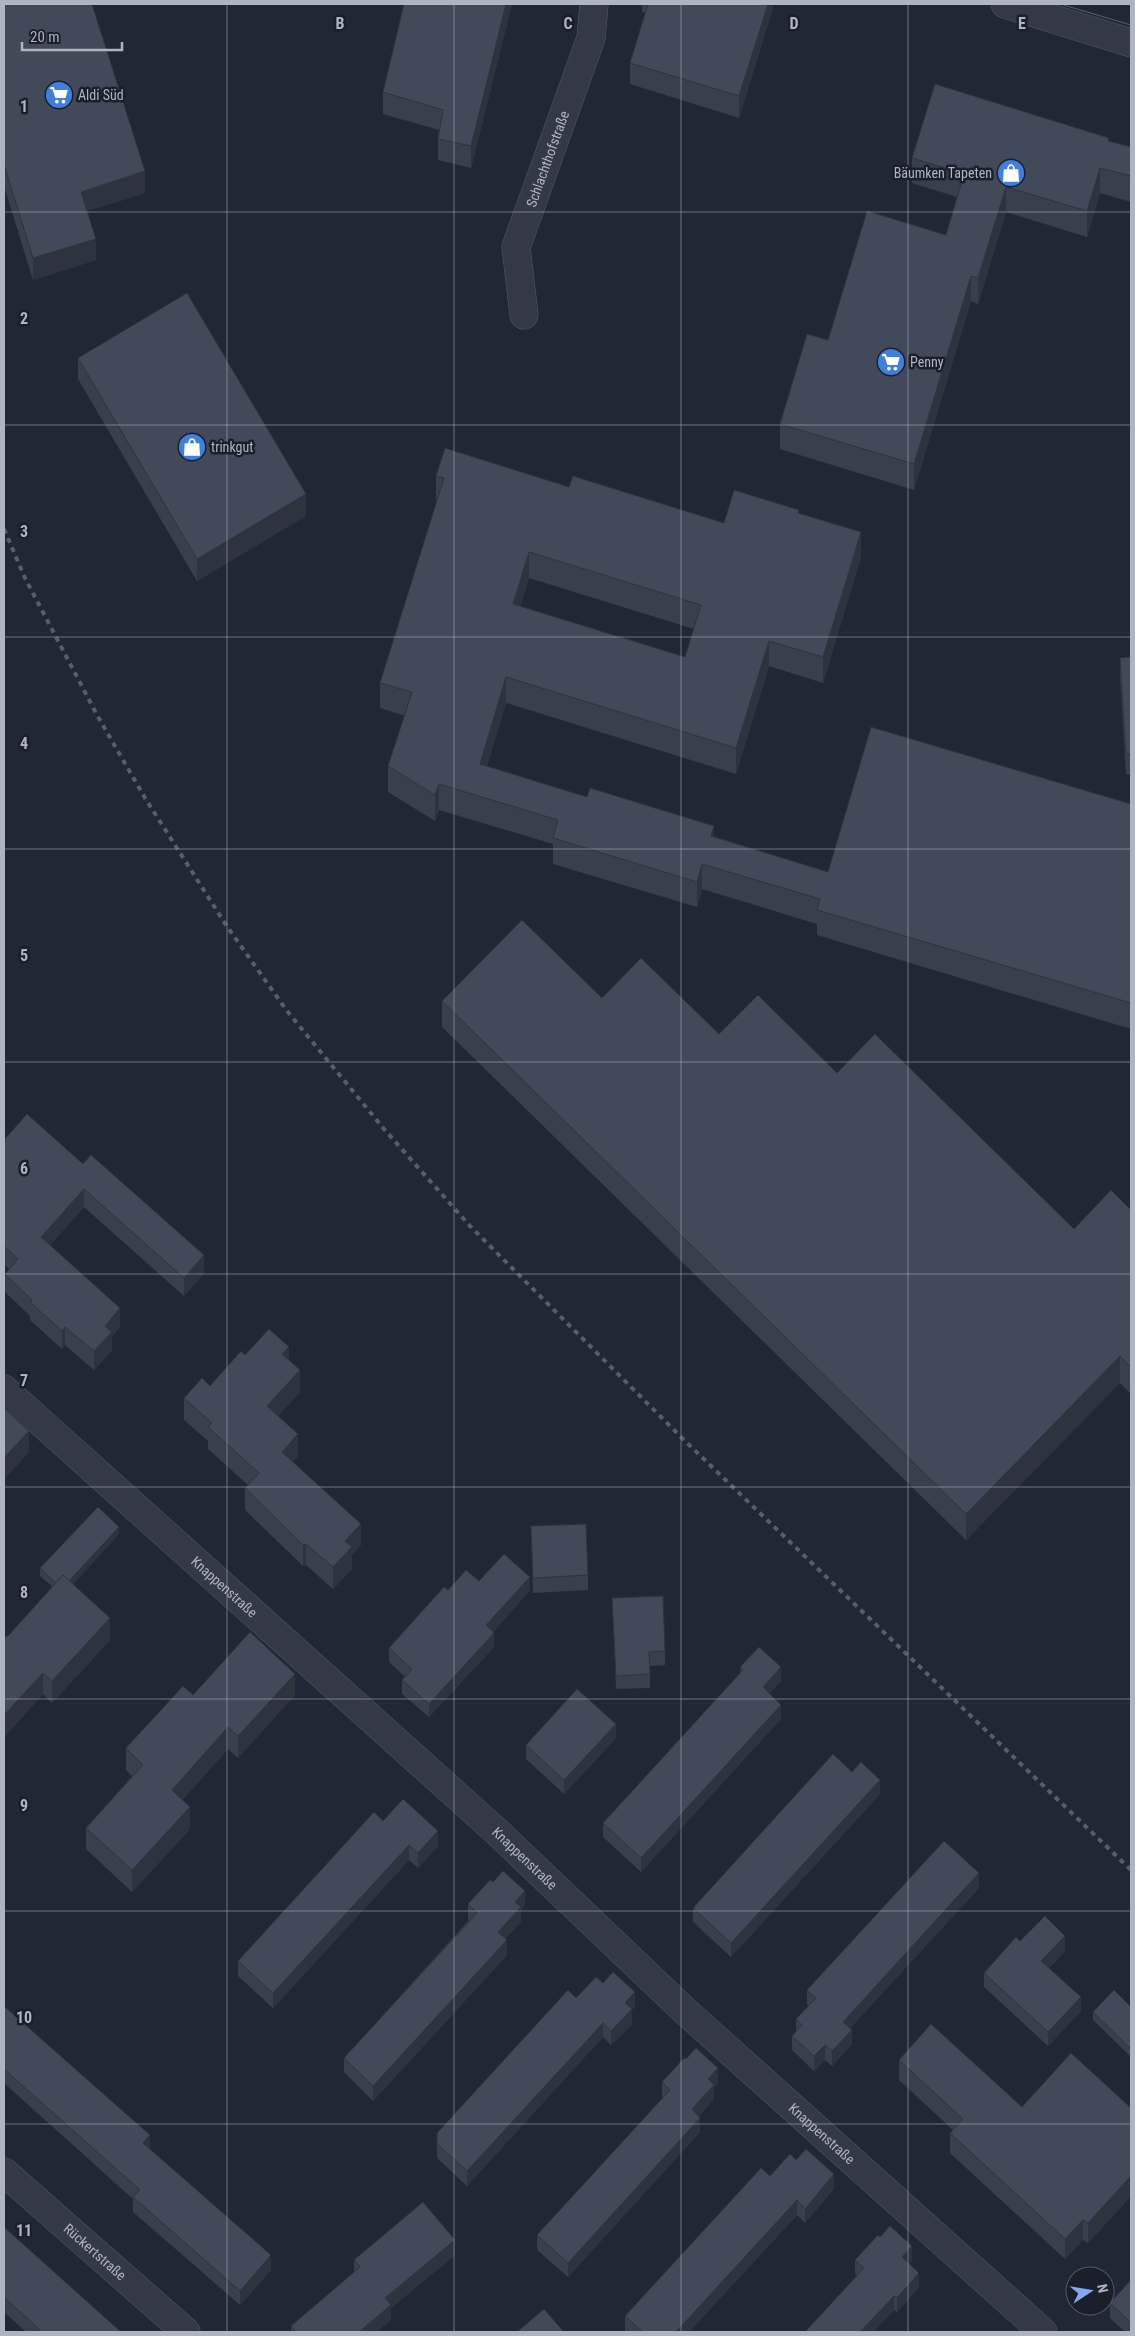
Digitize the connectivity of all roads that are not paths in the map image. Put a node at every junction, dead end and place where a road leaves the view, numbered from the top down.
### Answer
1 (594, 4) edge
2 (1005, 4) edge
3 (1131, 44) edge
4 (524, 315) dead end
5 (4, 1389) edge
6 (4, 2172) edge
7 (186, 2332) edge
8 (1043, 2332) edge

1 - 4 street, Schlachthofstraße
2 - 3 street
5 - 8 street, Knappenstraße
6 - 7 street, Rückertstraße

